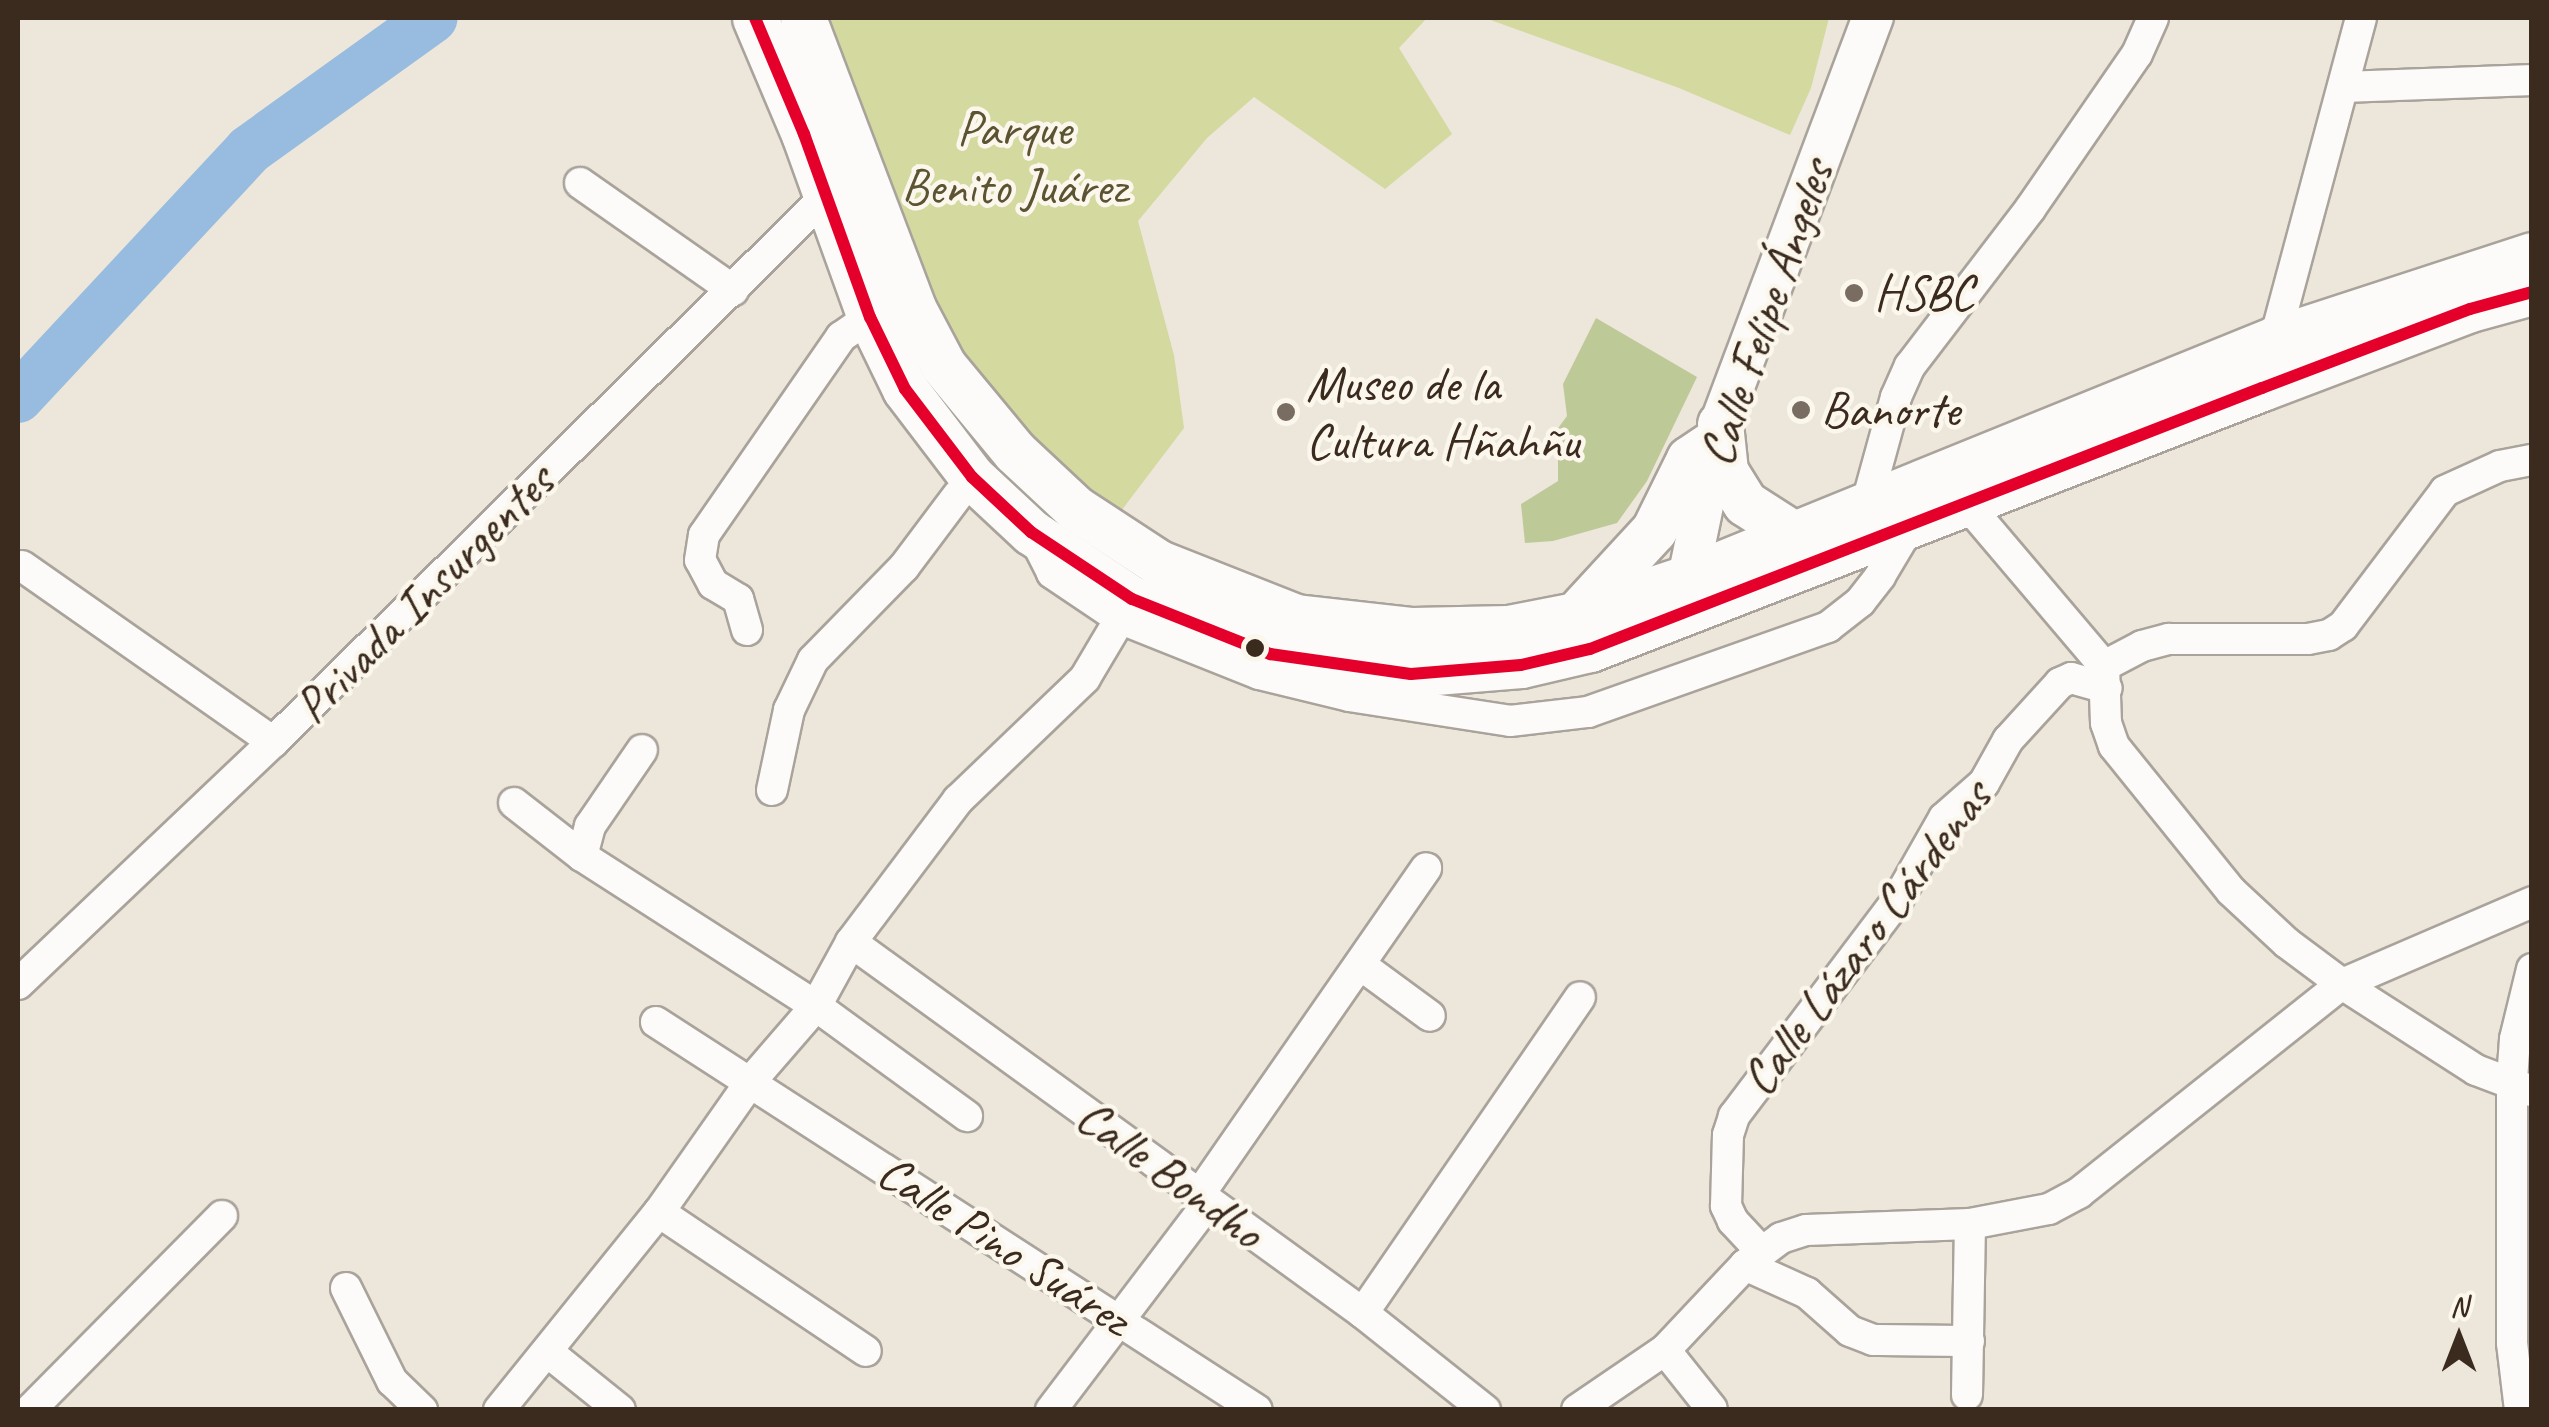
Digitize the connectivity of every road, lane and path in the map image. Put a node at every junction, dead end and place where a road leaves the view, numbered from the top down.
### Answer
1 (755, 18) edge
2 (803, 18) edge
3 (1873, 18) edge
4 (2153, 18) edge
5 (2361, 18) edge
6 (2532, 80) edge
7 (2345, 87) junction
8 (580, 183) dead end
9 (825, 198) junction
10 (2532, 255) edge
11 (733, 290) junction
12 (2532, 292) edge
13 (862, 323) junction
14 (2274, 339) junction
15 (1718, 432) junction
16 (2532, 460) edge
17 (958, 495) junction
18 (1964, 502) junction
19 (1866, 506) junction
20 (1911, 524) junction
21 (1024, 525) junction
22 (1792, 533) junction
23 (22, 566) dead end
24 (1684, 596) junction
25 (1125, 609) junction
26 (1575, 615) junction
27 (747, 630) dead end
28 (1521, 665) junction
29 (2105, 677) junction
30 (1392, 687) junction
31 (1525, 720) junction
32 (273, 742) junction
33 (642, 750) dead end
34 (772, 790) dead end
35 (514, 804) dead end
36 (582, 856) junction
37 (1426, 868) dead end
38 (2532, 902) edge
39 (851, 942) junction
40 (1362, 966) junction
41 (2532, 969) edge
42 (18, 984) edge
43 (2342, 984) junction
44 (1580, 997) dead end
45 (816, 1006) junction
46 (1430, 1016) dead end
47 (656, 1022) dead end
48 (752, 1082) junction
49 (2522, 1086) edge
50 (967, 1116) dead end
51 (1203, 1199) junction
52 (658, 1212) junction
53 (222, 1216) dead end
54 (1970, 1224) junction
55 (1753, 1258) junction
56 (346, 1288) dead end
57 (1363, 1313) junction
58 (1120, 1320) junction
59 (1969, 1341) junction
60 (1665, 1350) junction
61 (866, 1351) dead end
62 (548, 1353) junction
63 (1967, 1395) dead end
64 (1712, 1409) edge
65 (30, 1410) edge
66 (422, 1410) edge
67 (499, 1410) edge
68 (620, 1410) edge
69 (1051, 1410) edge
70 (1256, 1410) edge
71 (1486, 1410) edge
72 (1576, 1410) edge
73 (2520, 1410) edge

1 - 9 main road
2 - 26 main road
3 - 15 main road, Calle Felipe Ángeles
4 - 19 street
5 - 7 street
6 - 7 street
7 - 14 street
8 - 11 street
9 - 11 street, Privada Insurgentes
9 - 13 main road
10 - 14 main road
11 - 32 street, Privada Insurgentes
12 - 18 main road
13 - 17 street
13 - 21 main road
13 - 27 street
14 - 19 main road
15 - 22 main road
15 - 24 main road, Calle Felipe Ángeles
15 - 26 main road
16 - 29 street
17 - 21 street
17 - 34 street
18 - 20 main road
18 - 29 street
19 - 22 main road
20 - 24 main road
20 - 31 street
21 - 25 main road
22 - 24 main road
23 - 32 street
24 - 26 main road
24 - 28 main road
25 - 30 main road
25 - 39 street
28 - 30 main road
28 - 31 street
29 - 43 street
29 - 55 street, Calle Lázaro Cárdenas
30 - 31 street
32 - 42 street, Privada Insurgentes
33 - 36 street
35 - 36 street
36 - 45 street
37 - 40 street
38 - 43 street
39 - 45 street
39 - 51 street, Calle Bondho
40 - 46 street
40 - 51 street
41 - 49 street
43 - 49 street
43 - 54 street
44 - 57 street
45 - 48 street
45 - 50 street
47 - 48 street, Calle Pino Suárez
48 - 52 street
48 - 58 street, Calle Pino Suárez
49 - 73 street
51 - 57 street, Calle Bondho
51 - 58 street
52 - 61 street
52 - 62 street
53 - 65 street
54 - 55 street
54 - 59 street
55 - 59 street
55 - 60 street
56 - 66 street
57 - 71 street, Calle Bondho
58 - 69 street
58 - 70 street, Calle Pino Suárez
59 - 63 street
60 - 64 street
60 - 72 street
62 - 67 street
62 - 68 street

